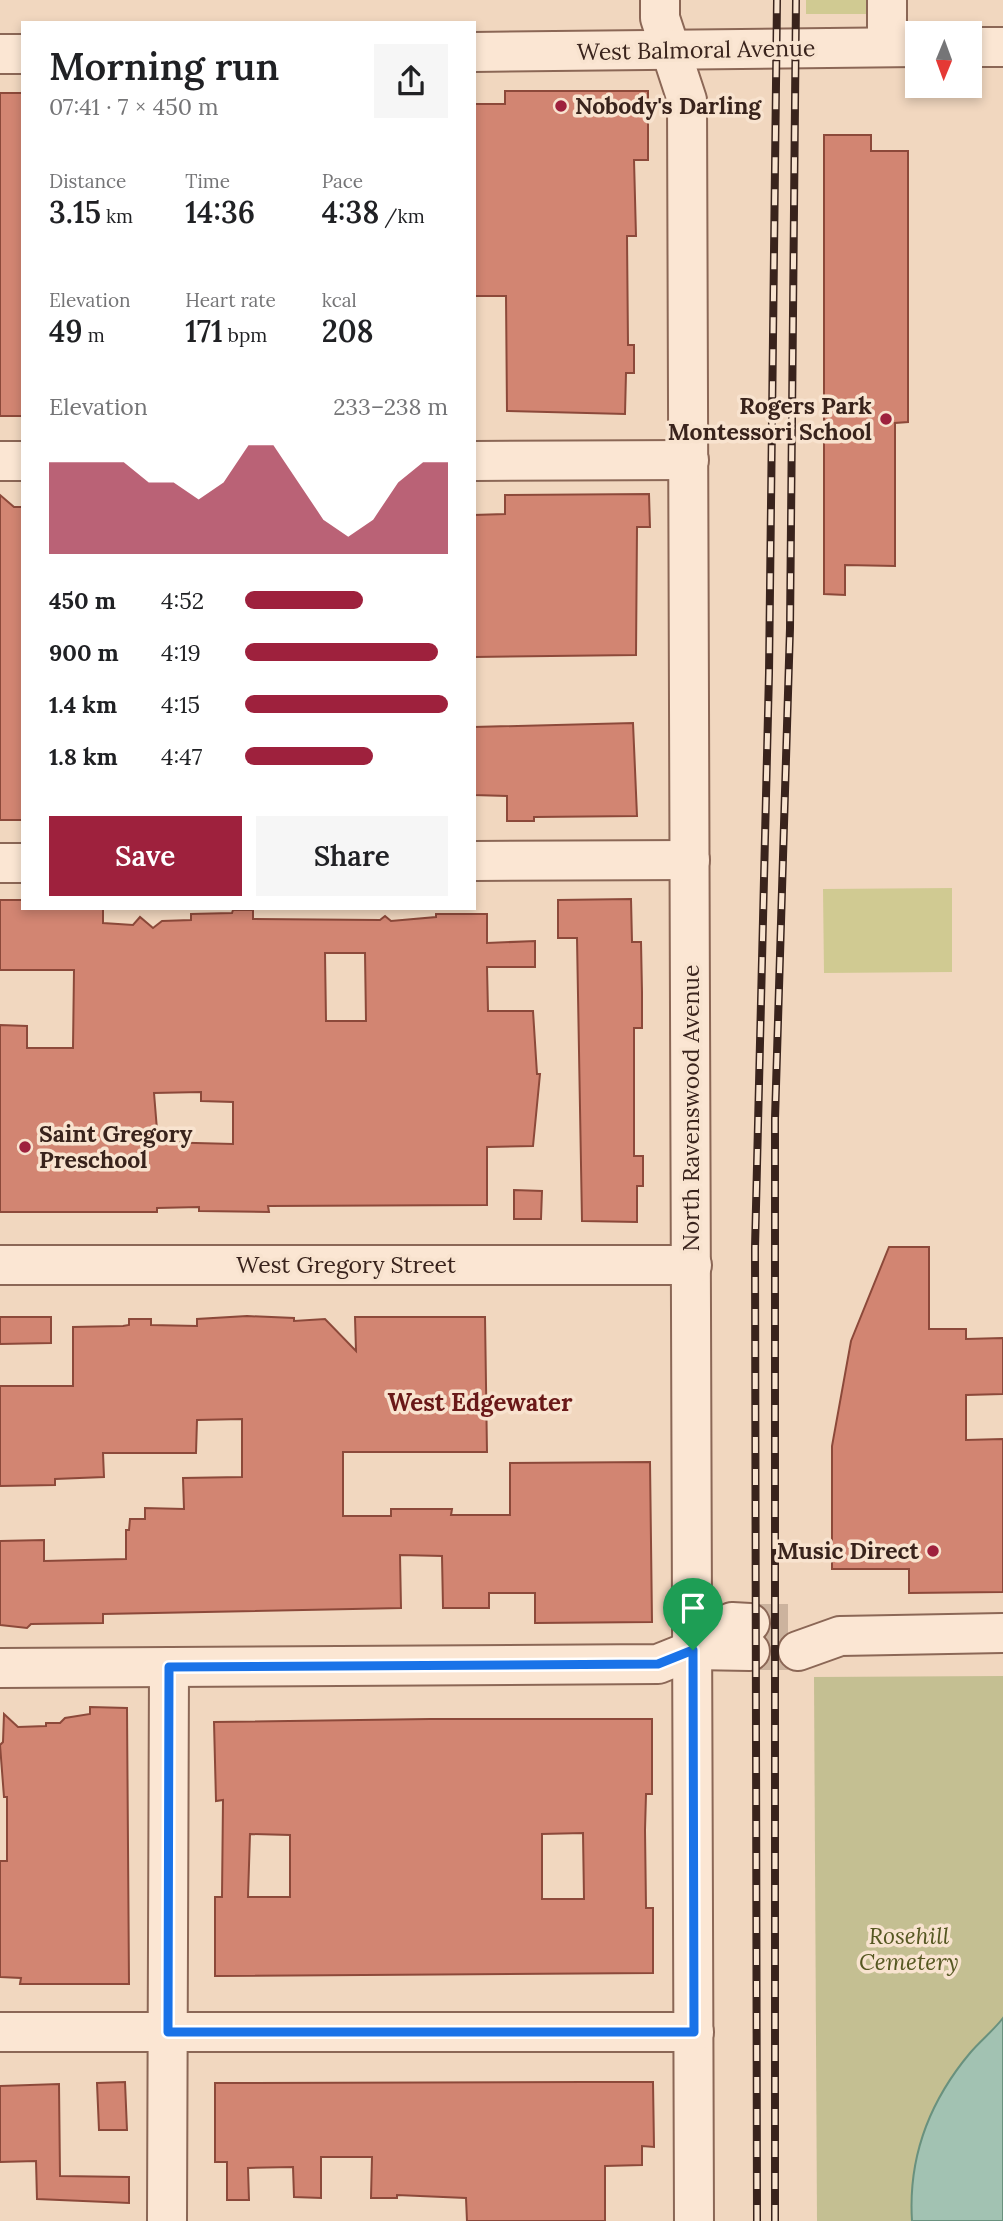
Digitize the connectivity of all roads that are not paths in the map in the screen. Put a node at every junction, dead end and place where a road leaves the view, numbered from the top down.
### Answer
1 (660, 0) edge
2 (887, 0) edge
3 (902, 47) edge
4 (982, 47) edge
5 (1003, 47) edge
6 (670, 51) junction
7 (476, 52) edge
8 (0, 54) edge
9 (21, 54) edge
10 (689, 460) junction
11 (0, 461) edge
12 (21, 461) edge
13 (476, 461) edge
14 (690, 860) junction
15 (476, 861) edge
16 (0, 863) edge
17 (21, 863) edge
18 (0, 1265) edge
19 (692, 1265) junction
20 (1003, 1633) edge
21 (750, 1637) tunnel mouth
22 (798, 1637) tunnel mouth
23 (693, 1650) junction
24 (169, 1667) junction
25 (0, 1668) edge
26 (0, 2032) edge
27 (168, 2032) junction
28 (694, 2032) junction
29 (167, 2221) edge
30 (694, 2221) edge

1 - 6 street, North Ravenswood Avenue
2 - 3 street
3 - 6 street, West Balmoral Avenue
4 - 5 street
6 - 7 street, West Balmoral Avenue
6 - 10 street, North Ravenswood Avenue
8 - 9 street
10 - 13 street
10 - 14 street, North Ravenswood Avenue
11 - 12 street
14 - 15 street
14 - 19 street, North Ravenswood Avenue
16 - 17 street
18 - 19 street, West Gregory Street
19 - 23 street, North Ravenswood Avenue
20 - 22 street
21 - 23 street
23 - 24 street
23 - 28 street, North Ravenswood Avenue
24 - 25 street
24 - 27 street
26 - 27 street
27 - 28 street
27 - 29 street
28 - 30 street, North Ravenswood Avenue

